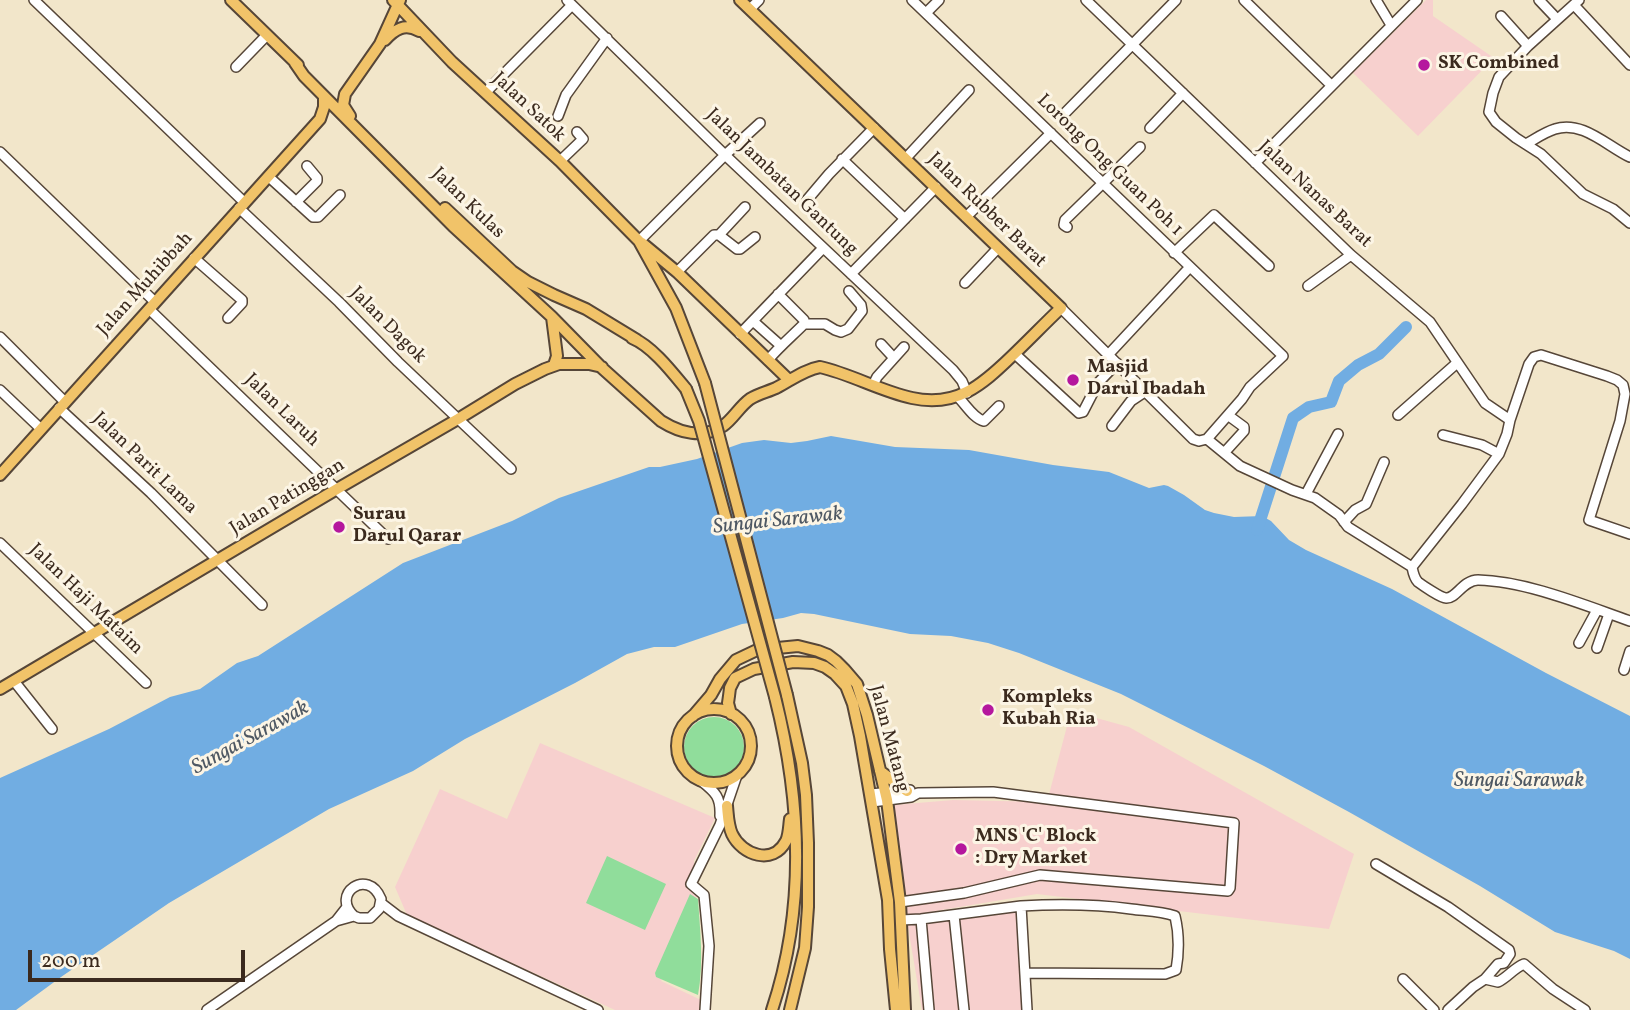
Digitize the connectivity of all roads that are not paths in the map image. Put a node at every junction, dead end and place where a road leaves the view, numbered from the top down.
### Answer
1 (34, 0) edge
2 (231, 0) edge
3 (409, 0) edge
4 (740, 0) edge
5 (759, 0) edge
6 (912, 0) edge
7 (939, 0) edge
8 (1086, 0) edge
9 (1176, 0) edge
10 (1244, 0) edge
11 (1376, 0) edge
12 (1417, 0) edge
13 (1539, 0) edge
14 (396, 2) edge
15 (1576, 2) edge
16 (569, 3) edge
17 (750, 9) junction
18 (926, 13) junction
19 (408, 16) junction
20 (1501, 16) dead end
21 (1558, 19) junction
22 (1391, 25) junction
23 (424, 33) junction
24 (267, 35) junction
25 (607, 38) junction
26 (380, 44) junction
27 (1132, 44) junction
28 (1528, 46) junction
29 (295, 63) junction
30 (1630, 65) edge
31 (236, 66) dead end
32 (1331, 85) junction
33 (970, 90) dead end
34 (486, 92) junction
35 (1184, 93) junction
36 (324, 97) junction
37 (1066, 112) dead end
38 (347, 116) junction
39 (558, 116) dead end
40 (320, 119) junction
41 (760, 123) dead end
42 (874, 128) junction
43 (1150, 128) dead end
44 (577, 132) dead end
45 (1051, 133) junction
46 (1526, 144) junction
47 (1140, 147) dead end
48 (0, 152) edge
49 (725, 155) junction
50 (1630, 157) edge
51 (906, 158) junction
52 (842, 159) junction
53 (560, 161) junction
54 (1255, 163) junction
55 (307, 166) dead end
56 (268, 177) junction
57 (1103, 183) junction
58 (936, 187) junction
59 (340, 195) dead end
60 (807, 200) dead end
61 (296, 202) junction
62 (242, 205) junction
63 (745, 207) dead end
64 (967, 216) junction
65 (905, 219) junction
66 (1630, 223) edge
67 (1067, 228) dead end
68 (719, 235) junction
69 (755, 237) dead end
70 (639, 242) junction
71 (823, 248) junction
72 (998, 248) junction
73 (1174, 253) junction
74 (1351, 254) junction
75 (194, 258) junction
76 (1269, 266) dead end
77 (1189, 268) junction
78 (677, 272) junction
79 (851, 274) junction
80 (508, 277) junction
81 (965, 283) dead end
82 (1308, 286) dead end
83 (849, 291) dead end
84 (778, 294) junction
85 (152, 305) junction
86 (1061, 308) junction
87 (552, 317) junction
88 (229, 318) dead end
89 (752, 321) junction
90 (804, 324) junction
91 (740, 334) junction
92 (637, 340) junction
93 (2, 343) edge
94 (881, 344) dead end
95 (780, 345) junction
96 (904, 347) dead end
97 (1015, 354) junction
98 (1108, 355) junction
99 (894, 357) junction
100 (768, 360) junction
101 (1117, 363) junction
102 (1457, 363) junction
103 (554, 365) junction
104 (602, 368) junction
105 (789, 380) junction
106 (873, 385) junction
107 (0, 390) edge
108 (1146, 391) junction
109 (962, 395) junction
110 (62, 405) junction
111 (999, 406) dead end
112 (1398, 415) dead end
113 (1228, 416) junction
114 (458, 419) junction
115 (1510, 420) junction
116 (1112, 426) dead end
117 (41, 429) junction
118 (1338, 434) dead end
119 (1443, 435) dead end
120 (1207, 439) junction
121 (1224, 453) junction
122 (1499, 454) junction
123 (1384, 462) dead end
124 (511, 469) dead end
125 (0, 475) edge
126 (337, 489) junction
127 (1306, 494) junction
128 (1345, 522) junction
129 (1630, 534) edge
130 (388, 539) dead end
131 (0, 543) edge
132 (217, 561) junction
133 (1412, 567) junction
134 (262, 605) dead end
135 (1597, 610) junction
136 (1609, 614) junction
137 (1630, 621) edge
138 (95, 633) junction
139 (1579, 643) dead end
140 (1597, 648) dead end
141 (1630, 651) edge
142 (1624, 670) dead end
143 (14, 681) junction
144 (146, 683) dead end
145 (0, 689) edge
146 (781, 696) junction
147 (732, 714) junction
148 (693, 716) junction
149 (52, 730) dead end
150 (880, 771) junction
151 (737, 775) junction
152 (700, 780) junction
153 (792, 794) junction
154 (899, 795) junction
155 (871, 798) junction
156 (727, 806) junction
157 (720, 825) junction
158 (1376, 864) dead end
159 (900, 902) junction
160 (381, 903) junction
161 (347, 906) junction
162 (1021, 906) junction
163 (374, 915) junction
164 (954, 915) junction
165 (354, 916) junction
166 (398, 916) junction
167 (921, 919) junction
168 (901, 920) junction
169 (336, 921) junction
170 (1504, 963) junction
171 (1025, 973) junction
172 (1510, 974) junction
173 (1403, 979) dead end
174 (1485, 979) junction
175 (1453, 1008) edge
176 (208, 1010) edge
177 (598, 1010) edge
178 (705, 1010) edge
179 (772, 1010) edge
180 (790, 1010) edge
181 (896, 1010) edge
182 (905, 1010) edge
183 (929, 1010) edge
184 (964, 1010) edge
185 (1027, 1010) edge
186 (1434, 1010) edge
187 (1585, 1010) edge

1 - 62 street, Jalan Dagok
2 - 24 main road, Jalan Kulas
3 - 19 main road
4 - 17 main road, Jalan Rubber Barat
5 - 17 street
6 - 18 street, Lorong Ong Guan Poh 1
7 - 18 street
8 - 27 street, Jalan Nanas Barat
9 - 27 street
10 - 32 street
11 - 22 street
12 - 22 street
13 - 21 street
14 - 19 main road, Jalan Satok
14 - 26 main road
15 - 21 street
15 - 30 street
16 - 25 street, Jalan Jambatan Gantung
16 - 34 street
17 - 42 main road, Jalan Rubber Barat
18 - 45 street, Lorong Ong Guan Poh 1
19 - 23 main road, Jalan Satok
20 - 28 street
21 - 28 street
22 - 32 street
23 - 26 main road
23 - 34 main road, Jalan Satok
24 - 29 main road, Jalan Kulas
24 - 31 street
25 - 39 street
25 - 49 street, Jalan Jambatan Gantung
26 - 38 main road
27 - 35 street, Jalan Nanas Barat
27 - 37 street
28 - 46 street
29 - 36 main road, Jalan Kulas
29 - 38 main road, Jalan Kulas
32 - 54 street
33 - 51 street
34 - 53 main road, Jalan Satok
35 - 43 street
35 - 54 street, Jalan Nanas Barat
36 - 38 main road, Jalan Kulas
36 - 40 main road
38 - 40 main road
38 - 80 main road, Jalan Kulas
38 - 92 main road, Jalan Kulas
40 - 56 main road, Jalan Muhibbah
41 - 49 street
42 - 51 main road, Jalan Rubber Barat
42 - 52 street
44 - 53 street
45 - 57 street, Lorong Ong Guan Poh 1
45 - 64 street
46 - 50 street
46 - 66 street
47 - 57 street
48 - 85 street, Jalan Laruh
49 - 70 street
49 - 71 street, Jalan Jambatan Gantung
51 - 58 main road, Jalan Rubber Barat
52 - 60 street
52 - 65 street
53 - 70 main road, Jalan Satok
54 - 74 street, Jalan Nanas Barat
55 - 61 street
56 - 61 street
56 - 62 main road, Jalan Muhibbah
57 - 67 street
57 - 73 street, Lorong Ong Guan Poh 1
58 - 64 main road, Jalan Rubber Barat
58 - 65 street
59 - 61 street
62 - 75 main road, Jalan Muhibbah
62 - 114 street, Jalan Dagok
63 - 68 street
64 - 72 main road, Jalan Rubber Barat
65 - 79 street
68 - 69 street
68 - 78 street
70 - 78 main road, Jalan Satok
70 - 146 main road, Jalan Satok, bridge
71 - 79 street, Jalan Jambatan Gantung
71 - 84 street
72 - 81 street
72 - 86 main road, Jalan Rubber Barat
73 - 76 street
73 - 77 street, Lorong Ong Guan Poh 1
74 - 82 street
74 - 102 street, Jalan Nanas Barat
75 - 85 main road, Jalan Muhibbah
75 - 88 street
77 - 98 street
77 - 113 street, Lorong Ong Guan Poh 1
78 - 91 main road, Jalan Satok
79 - 109 street, Jalan Jambatan Gantung
80 - 87 main road, Jalan Kulas
80 - 92 main road, Jalan Kulas
83 - 90 street
84 - 89 street
84 - 90 street
85 - 110 main road, Jalan Muhibbah
85 - 126 street, Jalan Laruh
86 - 97 main road
86 - 98 street, Jalan Rubber Barat
87 - 103 main road
87 - 104 main road, Jalan Kulas
89 - 91 street
89 - 95 street
90 - 95 street
91 - 100 main road, Jalan Satok
92 - 146 main road, Jalan Kulas, bridge
93 - 110 street, Jalan Parit Lama
94 - 99 street
95 - 100 street
96 - 99 street
97 - 101 street
97 - 109 main road
98 - 101 street, Jalan Rubber Barat
99 - 106 street
100 - 105 main road, Jalan Satok
101 - 108 street, Jalan Rubber Barat
102 - 112 street
102 - 115 street, Jalan Nanas Barat
103 - 104 main road, Jalan Patinggan
103 - 114 main road, Jalan Patinggan
104 - 105 main road, Jalan Kulas
105 - 106 main road, Jalan Kulas
106 - 109 main road, Jalan Kulas
107 - 117 street
108 - 116 street
108 - 120 street, Jalan Rubber Barat
109 - 111 street, Jalan Jambatan Gantung
110 - 117 main road, Jalan Muhibbah
110 - 132 street, Jalan Parit Lama
113 - 120 street
113 - 121 street
114 - 124 street, Jalan Dagok
114 - 126 main road, Jalan Patinggan
115 - 122 street
115 - 129 street
117 - 125 main road, Jalan Muhibbah
118 - 127 street
119 - 122 street
120 - 121 street, Jalan Rubber Barat
121 - 127 street, Jalan Rubber Barat
122 - 133 street
123 - 128 street
126 - 130 street, Jalan Laruh
126 - 132 main road, Jalan Patinggan
127 - 128 street, Jalan Rubber Barat
128 - 133 street, Jalan Rubber Barat
131 - 138 street, Jalan Haji Mataim
132 - 134 street, Jalan Parit Lama
132 - 138 main road, Jalan Patinggan
133 - 135 street, Jalan Rubber Barat
135 - 136 street
135 - 139 street
136 - 137 street
136 - 140 street
138 - 143 main road, Jalan Patinggan
138 - 144 street, Jalan Haji Mataim
141 - 142 street
143 - 145 main road, Jalan Patinggan
143 - 149 street
146 - 153 main road
146 - 180 main road
147 - 148 main road
147 - 151 main road
147 - 155 main road, Jalan Matang
148 - 150 main road, Jalan Matang
148 - 152 main road
150 - 154 main road, Jalan Matang
150 - 154 main road
151 - 152 main road
151 - 156 street
152 - 157 street
153 - 156 main road
153 - 179 main road
154 - 155 street
154 - 159 main road, Jalan Matang
154 - 159 street
155 - 181 main road, Jalan Matang
156 - 157 street
157 - 178 street
158 - 170 street
159 - 168 main road, Jalan Matang
160 - 161 street
160 - 163 street
160 - 166 street
161 - 165 street
161 - 169 street
162 - 164 street
162 - 171 street
162 - 171 street
163 - 165 street
163 - 166 street
164 - 167 street
164 - 184 street
165 - 169 street
166 - 177 street
167 - 168 street
167 - 183 street
168 - 182 main road, Jalan Matang
169 - 176 street
170 - 172 street
170 - 174 street
171 - 185 street
172 - 174 street
172 - 187 street
173 - 186 street
174 - 175 street

